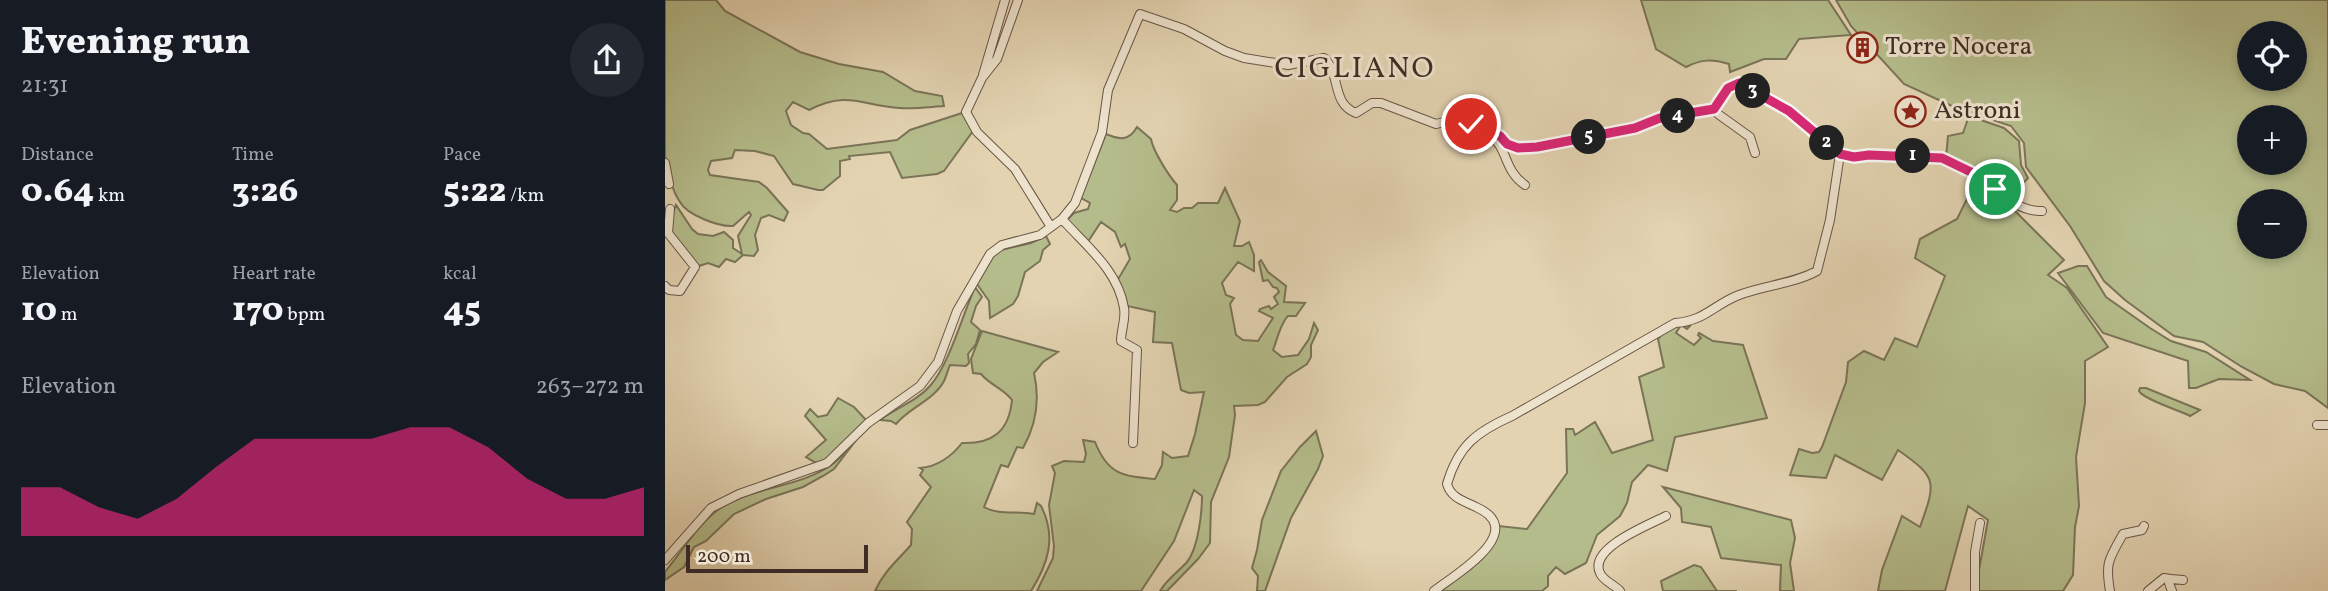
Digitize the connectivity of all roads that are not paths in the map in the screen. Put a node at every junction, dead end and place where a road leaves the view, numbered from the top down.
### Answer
1 (1005, 0) edge
2 (1018, 0) edge
3 (982, 78) junction
4 (1714, 109) junction
5 (1469, 122) junction
6 (1755, 153) dead end
7 (1840, 154) junction
8 (665, 163) edge
9 (669, 184) dead end
10 (1525, 185) dead end
11 (670, 209) dead end
12 (2042, 211) dead end
13 (1062, 219) junction
14 (1051, 227) junction
15 (665, 286) edge
16 (2317, 425) dead end
17 (2328, 425) edge
18 (1133, 443) dead end
19 (1666, 516) dead end
20 (1980, 523) dead end
21 (2144, 526) dead end
22 (665, 560) edge
23 (2171, 579) junction
24 (2183, 580) dead end
25 (1434, 591) edge
26 (1621, 591) edge
27 (1975, 591) edge
28 (2110, 591) edge
29 (2148, 591) edge
30 (2172, 591) edge

1 - 3 street
2 - 3 street
3 - 14 street
4 - 5 street
4 - 6 street
4 - 7 street
5 - 10 street
5 - 13 street
7 - 12 street
7 - 25 street
8 - 9 street
11 - 15 street
13 - 14 street
13 - 18 street
14 - 22 street
16 - 17 street
19 - 26 street
20 - 27 street
21 - 28 street
23 - 24 street
23 - 29 street
23 - 30 street

